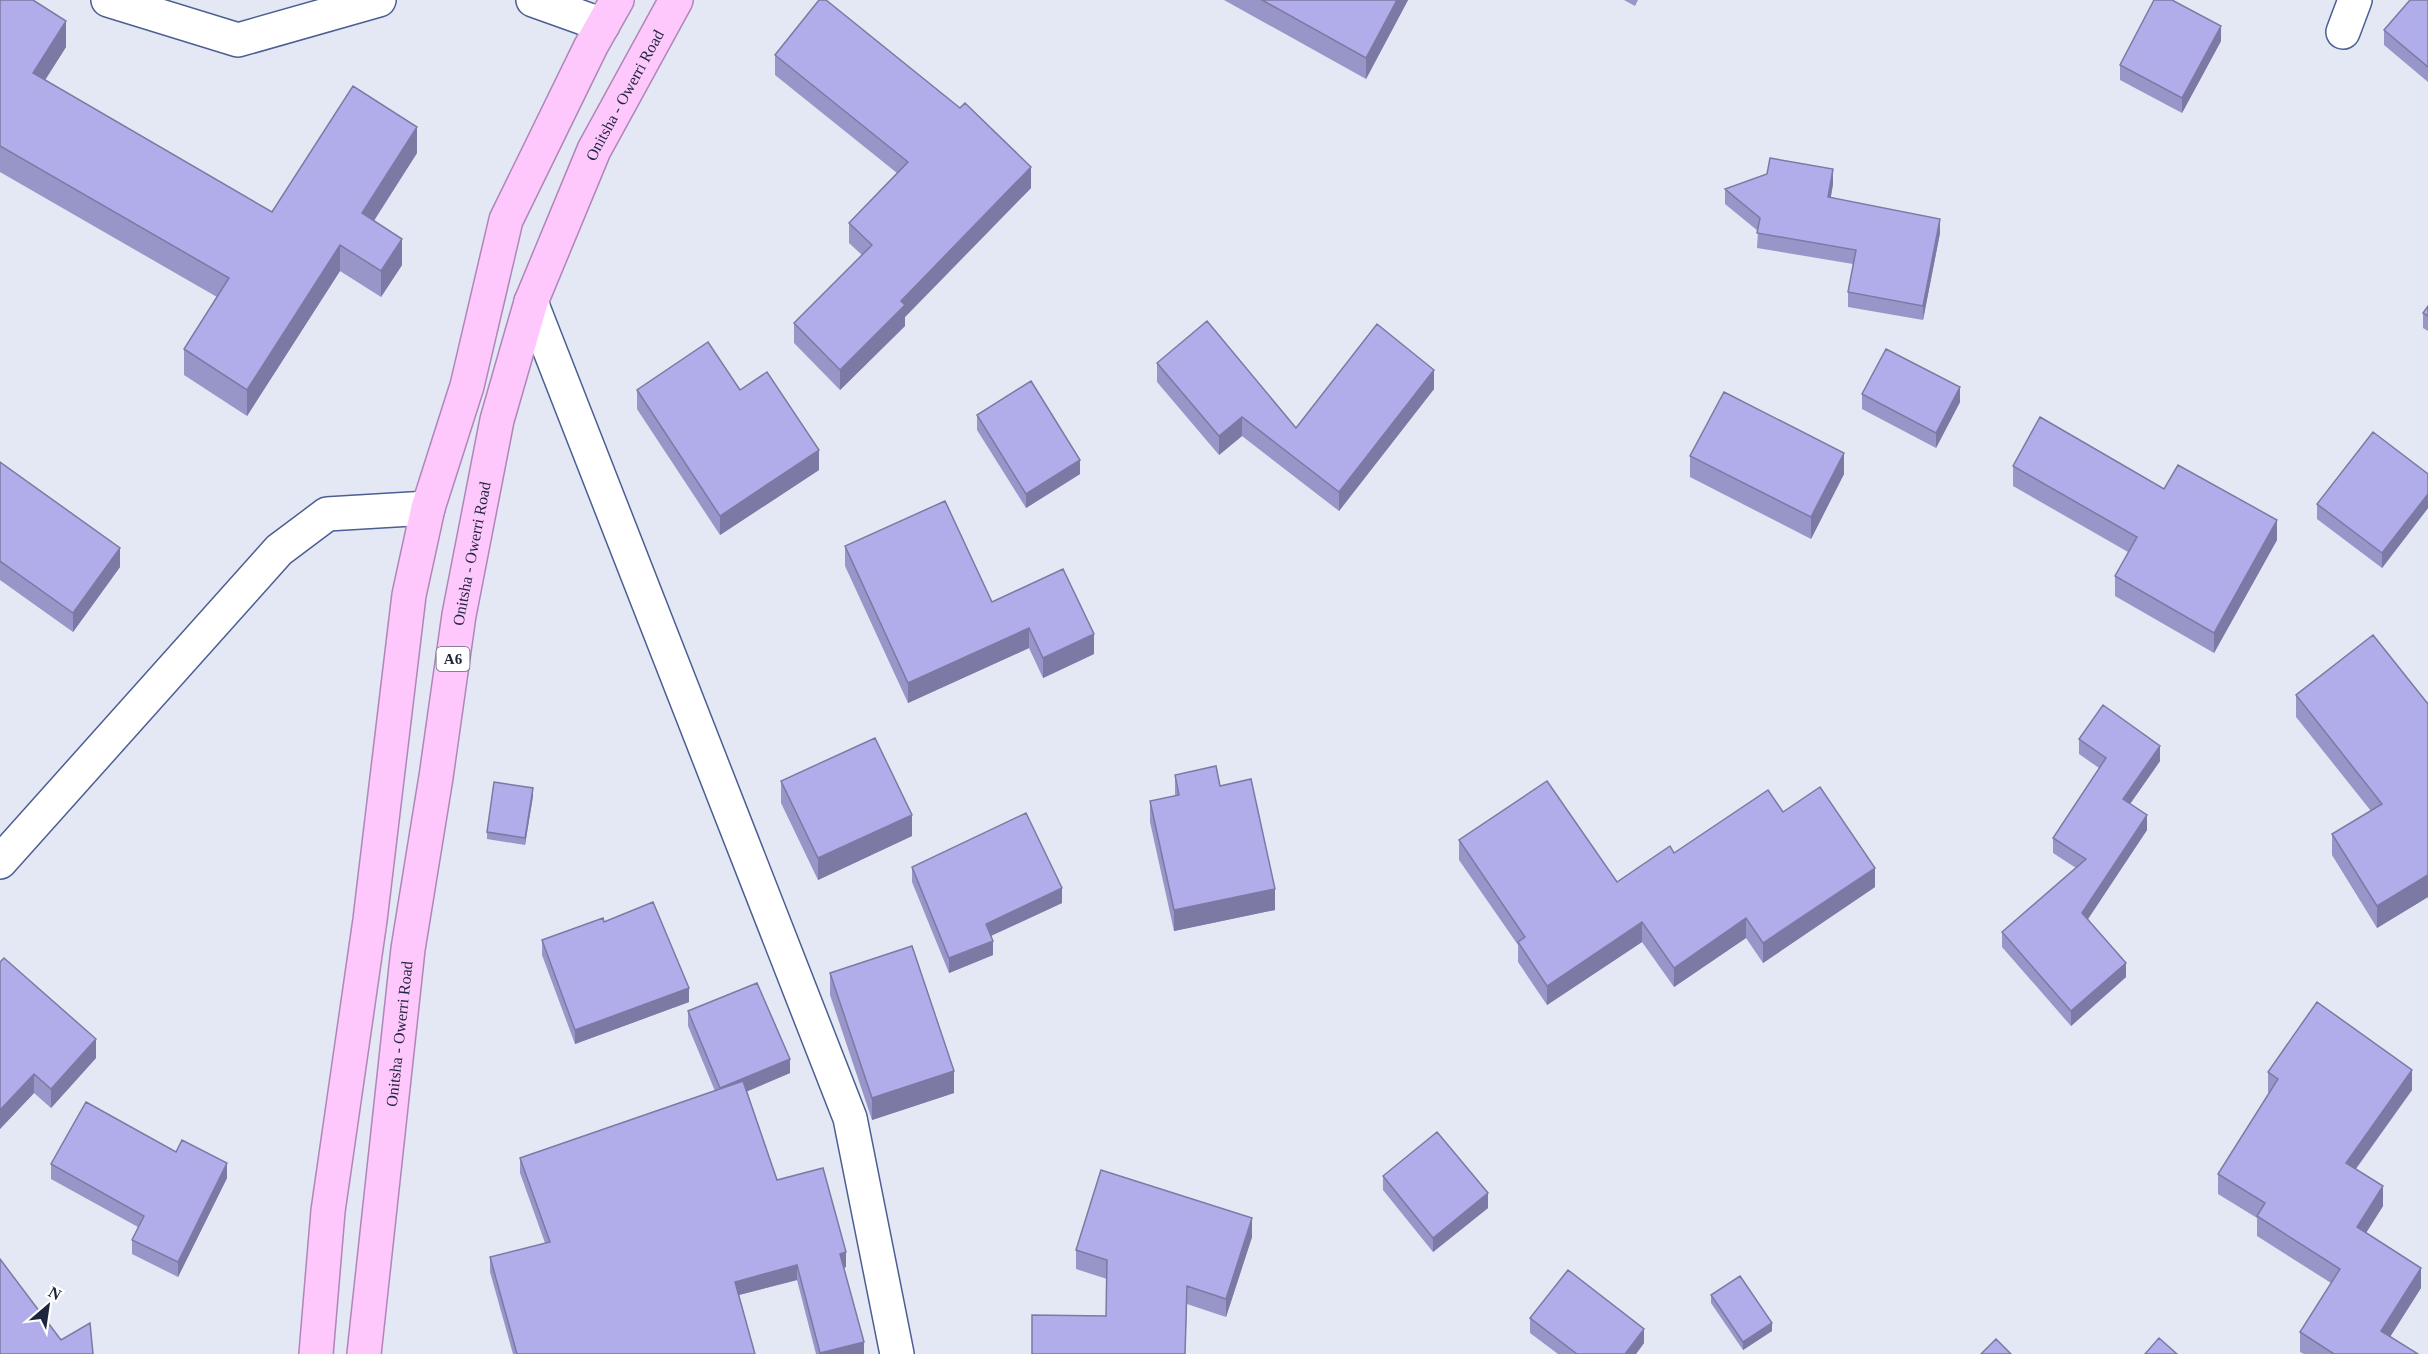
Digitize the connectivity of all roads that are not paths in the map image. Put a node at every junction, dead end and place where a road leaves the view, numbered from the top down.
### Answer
1 (108, 0) edge
2 (379, 0) edge
3 (533, 0) edge
4 (676, 0) edge
5 (2355, 0) edge
6 (610, 13) edge
7 (2343, 32) dead end
8 (531, 302) junction
9 (428, 508) junction
10 (0, 862) edge
11 (316, 1354) edge
12 (364, 1354) edge
13 (897, 1354) edge

1 - 2 street
3 - 6 street
4 - 8 highway, Onitsha - Owerri Road / A6
5 - 7 street
6 - 9 highway
8 - 12 highway, Onitsha - Owerri Road / A6
8 - 13 street
9 - 10 street
9 - 11 highway

